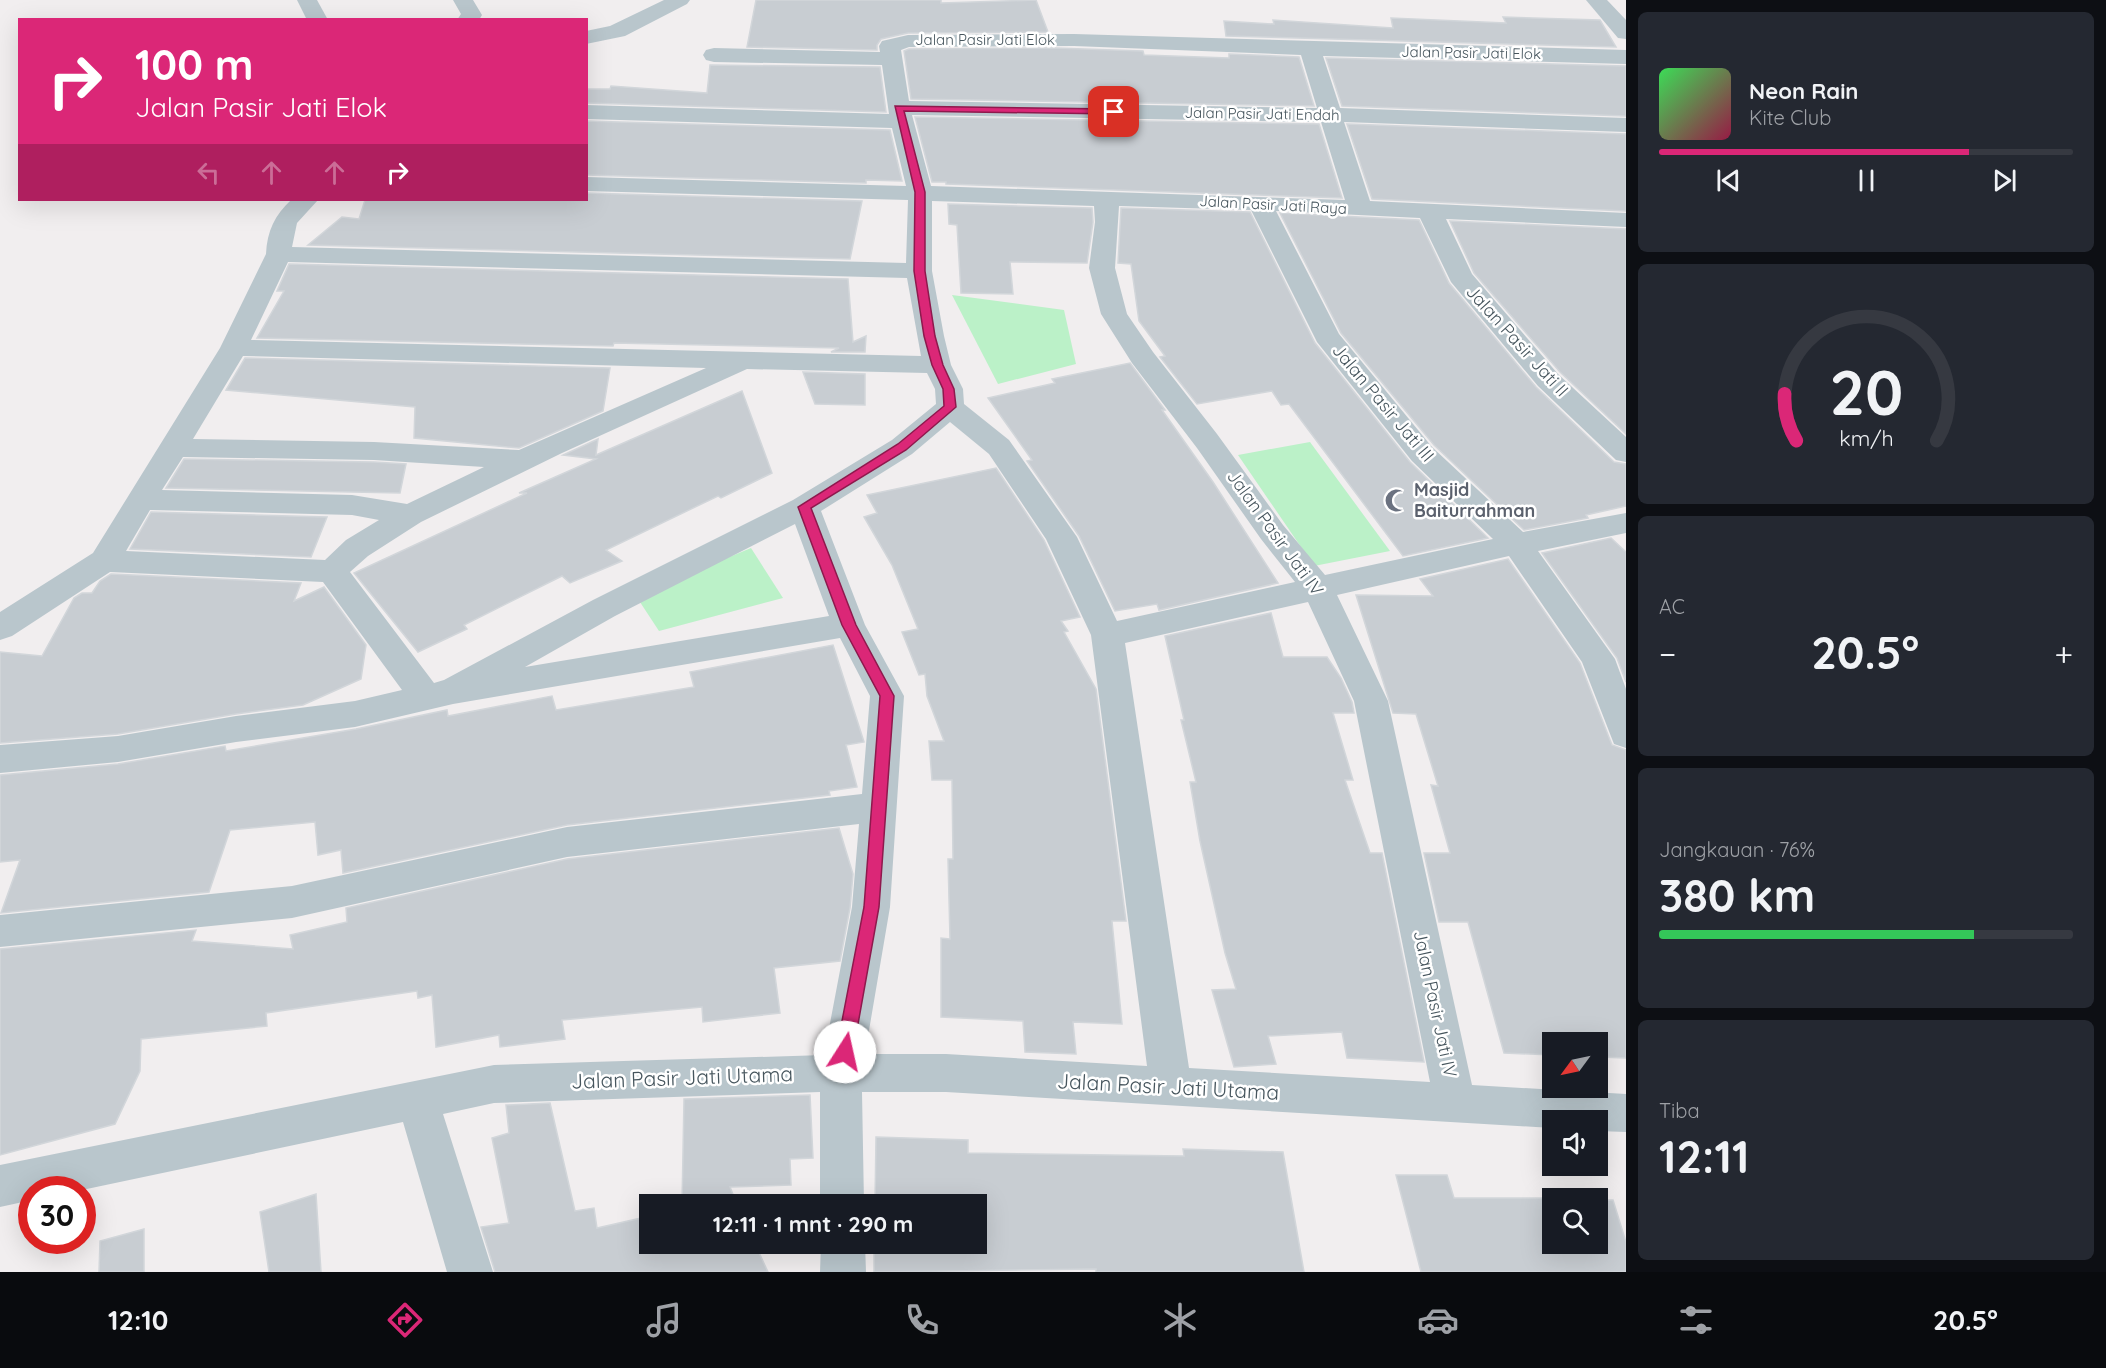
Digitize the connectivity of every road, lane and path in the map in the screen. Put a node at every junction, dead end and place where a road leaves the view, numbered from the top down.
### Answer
1 (307, 0) edge
2 (463, 0) edge
3 (680, 0) edge
4 (1596, 0) edge
5 (317, 18) edge
6 (469, 18) edge
7 (1626, 33) edge
8 (588, 38) edge
9 (1310, 50) junction
10 (714, 55) dead end
11 (1626, 57) edge
12 (891, 59) junction
13 (588, 112) edge
14 (900, 115) junction
15 (1330, 115) junction
16 (1626, 124) edge
17 (588, 184) edge
18 (920, 192) junction
19 (1106, 199) junction
20 (305, 201) edge
21 (1260, 203) junction
22 (1360, 209) junction
23 (1430, 212) junction
24 (1625, 221) edge
25 (279, 254) junction
26 (919, 271) junction
27 (234, 348) junction
28 (744, 362) junction
29 (937, 365) junction
30 (950, 407) junction
31 (174, 446) junction
32 (1626, 453) edge
33 (524, 460) junction
34 (142, 500) junction
35 (804, 507) junction
36 (410, 515) junction
37 (1626, 523) edge
38 (1517, 544) junction
39 (104, 561) junction
40 (332, 571) junction
41 (1318, 588) junction
42 (849, 625) junction
43 (0, 628) edge
44 (1107, 635) junction
45 (439, 694) junction
46 (1626, 735) edge
47 (0, 759) edge
48 (878, 807) junction
49 (0, 931) edge
50 (841, 1073) junction
51 (1171, 1088) junction
52 (418, 1100) junction
53 (1455, 1103) junction
54 (1626, 1113) edge
55 (0, 1186) edge
56 (842, 1194) edge
57 (843, 1254) edge
58 (470, 1272) edge
59 (843, 1272) edge

1 - 5 street
2 - 6 street
3 - 8 street
4 - 7 street
9 - 11 street, Jalan Pasir Jati Elok
9 - 12 street, Jalan Pasir Jati Elok
9 - 15 street
10 - 12 street
12 - 14 street, Jalan Pasir Jati Elok
13 - 14 street, Jalan Pasir Jati Endah
14 - 15 street, Jalan Pasir Jati Endah
14 - 18 street, Jalan Pasir Jati Elok
15 - 16 street, Jalan Pasir Jati Endah
15 - 22 street
17 - 18 street, Jalan Pasir Jati Raya
18 - 19 street, Jalan Pasir Jati Raya
18 - 26 street, Jalan Pasir Jati Elok
19 - 21 street, Jalan Pasir Jati Raya
19 - 41 street, Jalan Pasir Jati IV
20 - 25 street
21 - 22 street, Jalan Pasir Jati Raya
21 - 38 street, Jalan Pasir Jati III
22 - 23 street, Jalan Pasir Jati Raya
23 - 24 street, Jalan Pasir Jati Raya
23 - 32 street, Jalan Pasir Jati II
25 - 26 street
25 - 27 street
26 - 29 street, Jalan Pasir Jati Elok
27 - 28 street
27 - 31 street
28 - 29 street
28 - 33 street
29 - 30 street, Jalan Pasir Jati Elok
30 - 35 street
30 - 44 street
31 - 33 street
31 - 34 street
33 - 36 street
34 - 36 street
34 - 39 street
35 - 42 street
35 - 45 street
36 - 40 street
37 - 38 street
38 - 41 street
38 - 46 street, Jalan Pasir Jati III
39 - 40 street
39 - 43 street
40 - 45 street
41 - 44 street
41 - 53 street, Jalan Pasir Jati IV
42 - 45 street
42 - 48 street
44 - 51 street
45 - 47 street
48 - 49 street
48 - 50 street
50 - 51 street, Jalan Pasir Jati Utama
50 - 52 street, Jalan Pasir Jati Utama
50 - 56 street
51 - 53 street, Jalan Pasir Jati Utama
52 - 55 street, Jalan Pasir Jati Utama
52 - 58 street
53 - 54 street, Jalan Pasir Jati Utama
57 - 59 street

